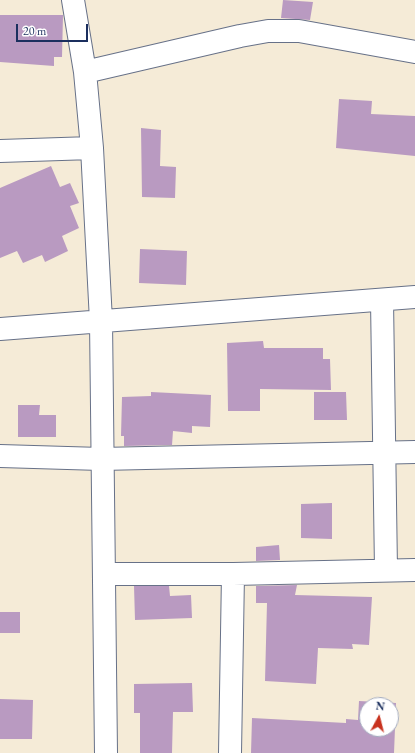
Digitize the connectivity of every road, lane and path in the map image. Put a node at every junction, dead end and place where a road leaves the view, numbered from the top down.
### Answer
1 (74, 0) edge
2 (415, 52) edge
3 (85, 72) junction
4 (92, 148) junction
5 (0, 151) edge
6 (415, 297) edge
7 (382, 300) junction
8 (101, 321) junction
9 (0, 329) edge
10 (385, 452) junction
11 (415, 452) edge
12 (0, 456) edge
13 (102, 459) junction
14 (386, 570) junction
15 (415, 570) edge
16 (104, 574) junction
17 (233, 574) junction
18 (106, 753) edge
19 (230, 753) edge

1 - 3 street
2 - 3 street
3 - 4 street
4 - 5 street
4 - 8 street
6 - 7 street
7 - 8 street
7 - 10 street
8 - 9 street
8 - 13 street
10 - 11 street
10 - 13 street
10 - 14 street
12 - 13 street
13 - 16 street
14 - 15 street
14 - 17 street
16 - 17 street
16 - 18 street
17 - 19 street

